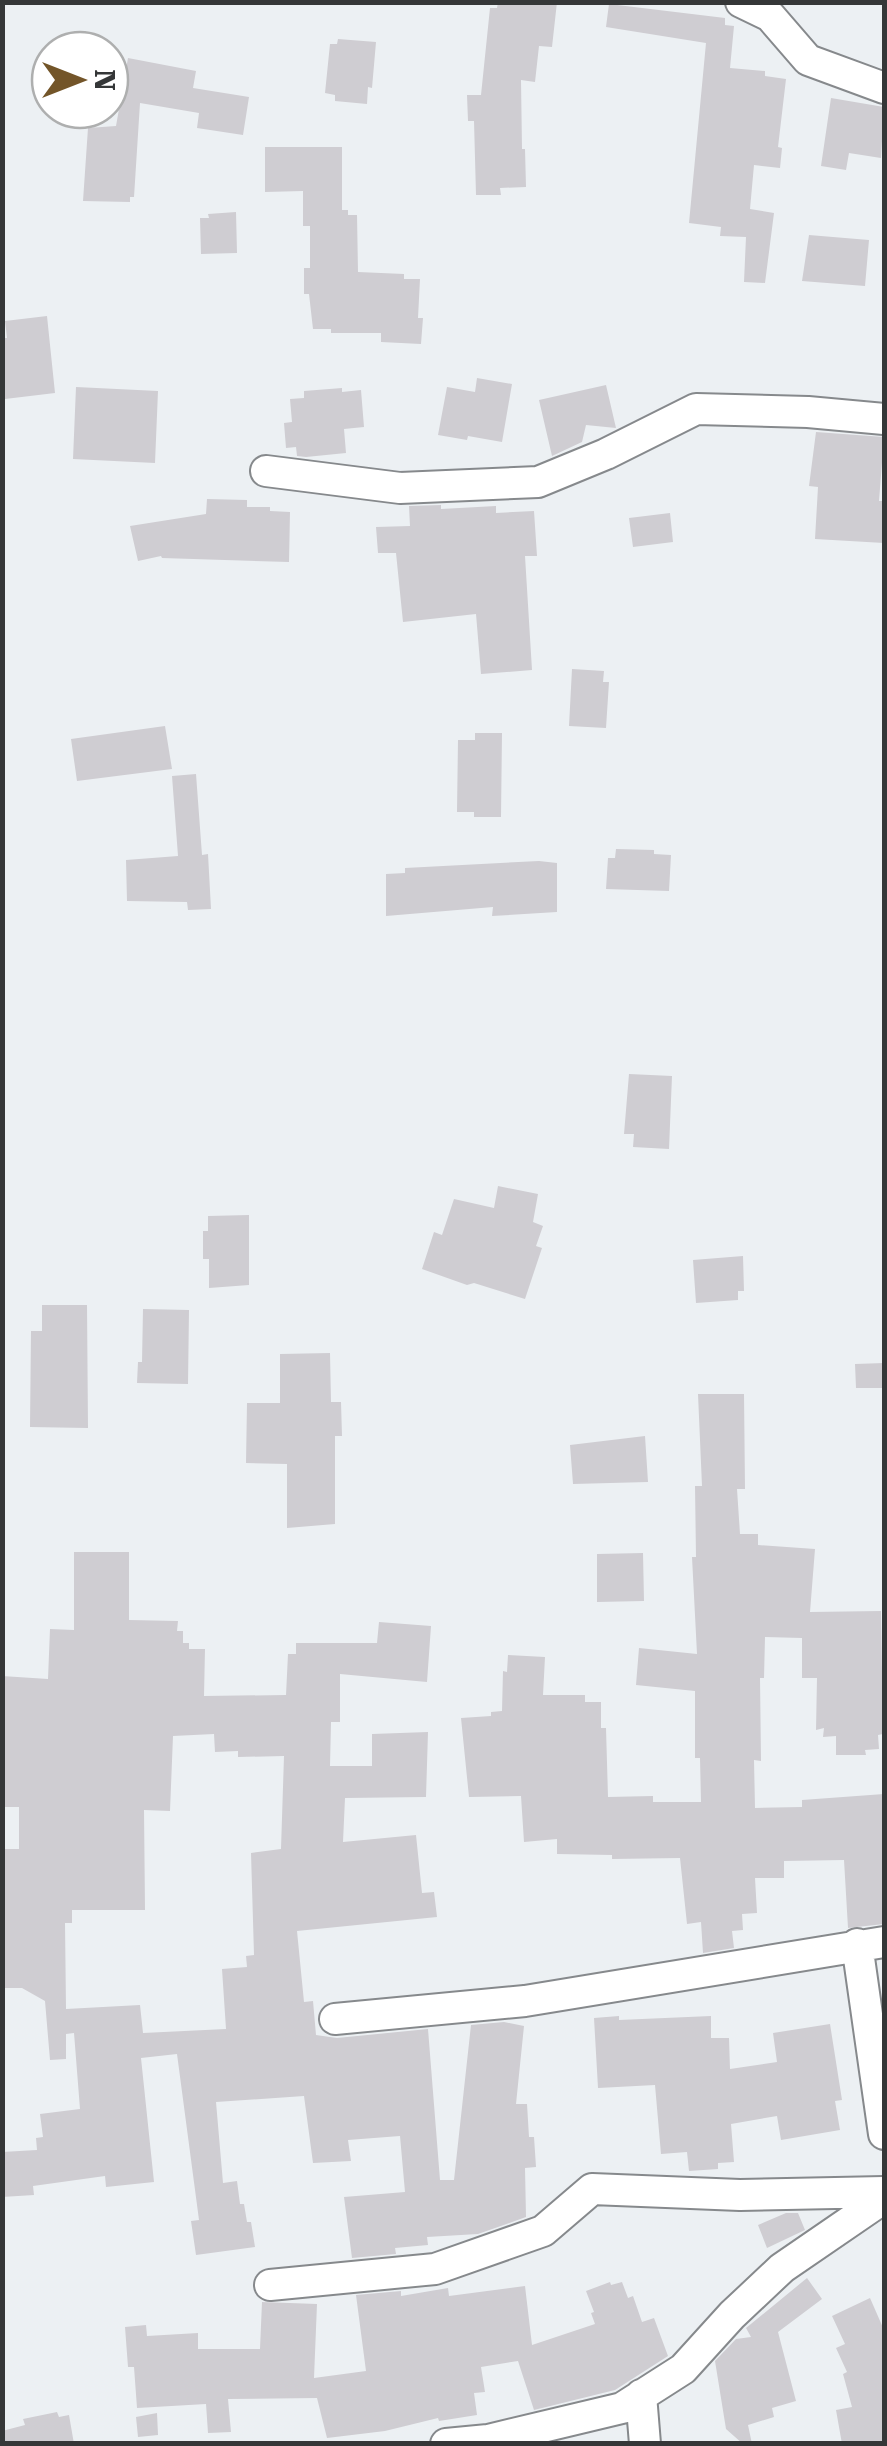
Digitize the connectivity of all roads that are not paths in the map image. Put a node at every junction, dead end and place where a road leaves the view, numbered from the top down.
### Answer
1 (741, 2) edge
2 (884, 88) edge
3 (884, 419) edge
4 (266, 471) dead end
5 (871, 1943) edge
6 (335, 2019) dead end
7 (884, 2134) edge
8 (884, 2195) edge
9 (270, 2285) dead end
10 (641, 2396) junction
11 (446, 2444) edge
12 (645, 2444) edge

1 - 2 street
3 - 4 street
5 - 6 street
5 - 7 street
8 - 9 street
8 - 10 street
10 - 11 street
10 - 12 street

